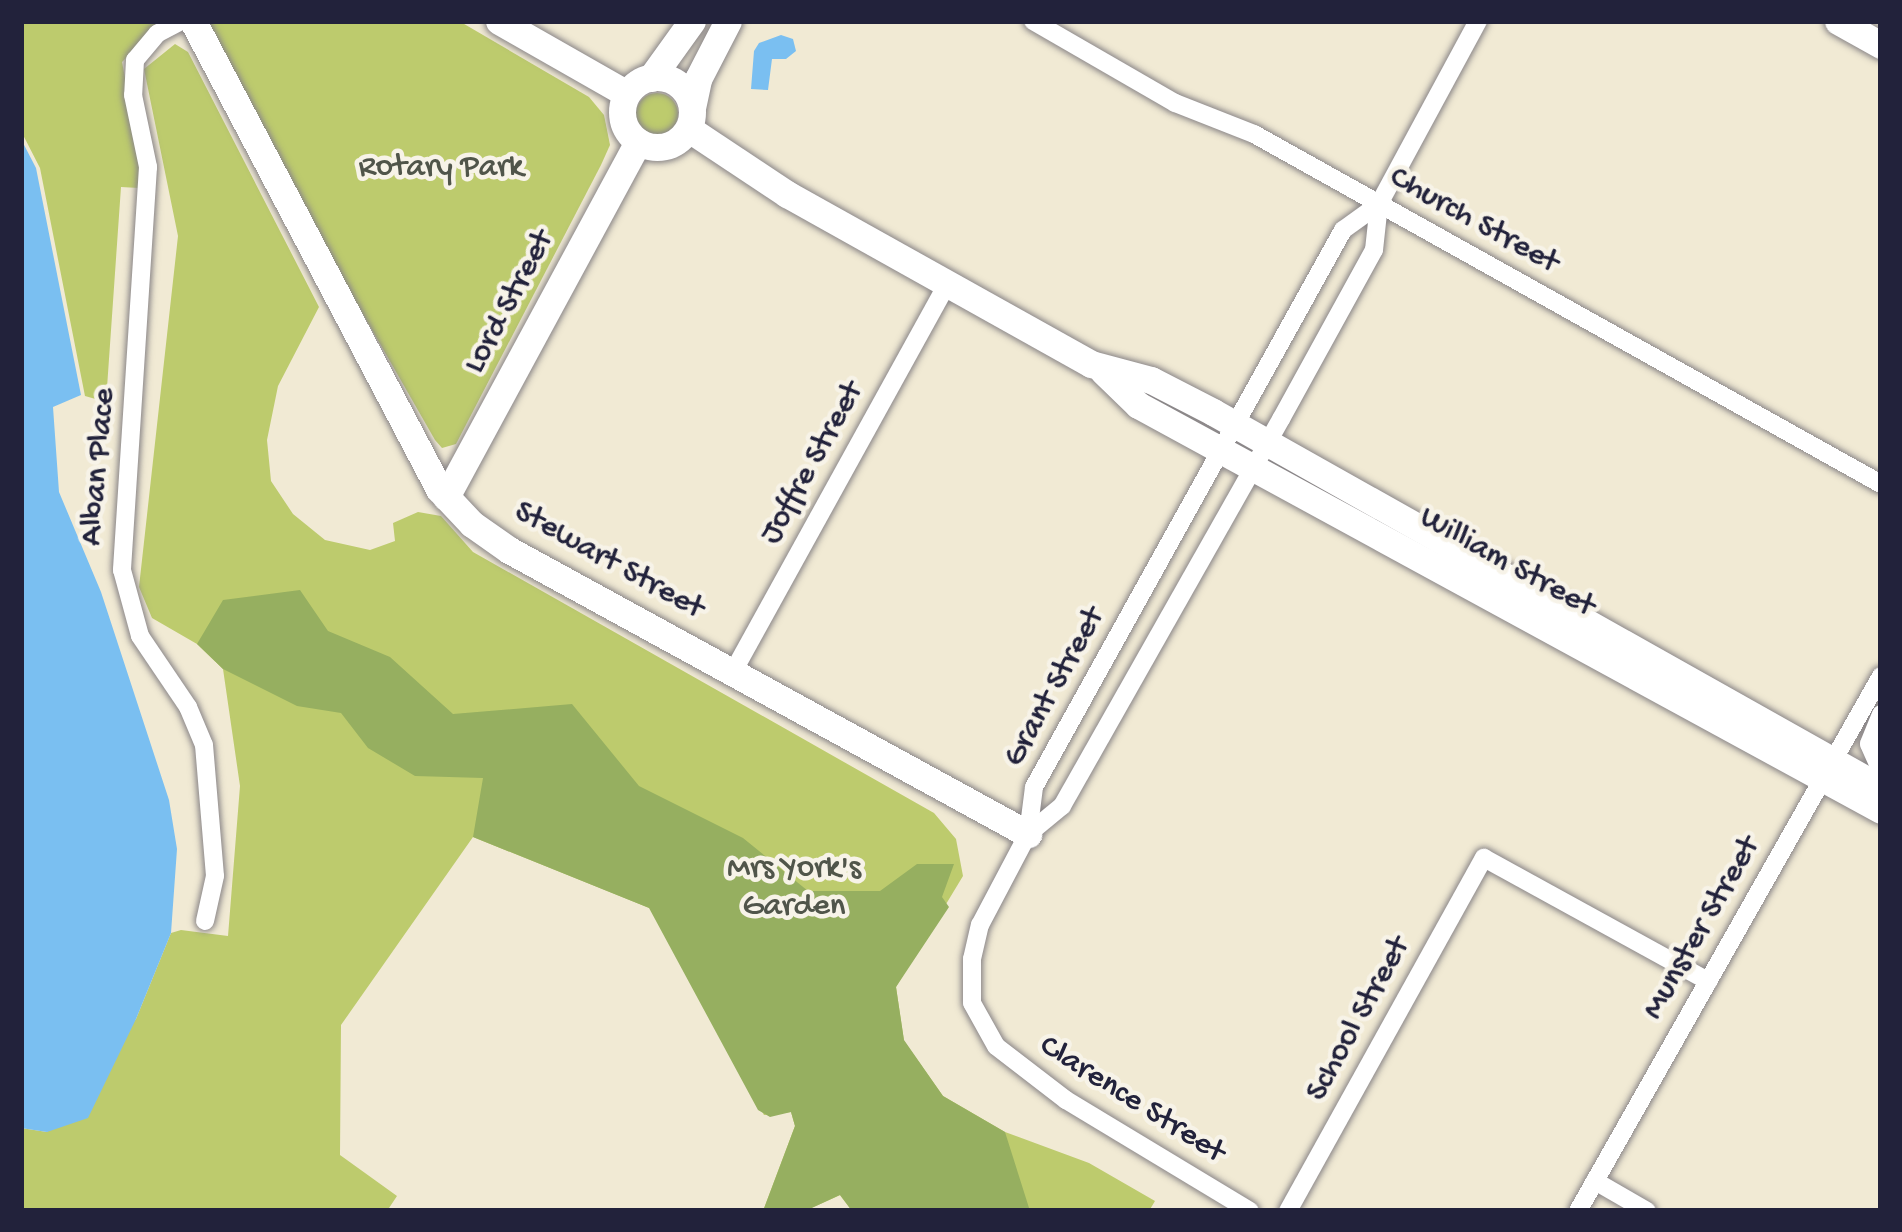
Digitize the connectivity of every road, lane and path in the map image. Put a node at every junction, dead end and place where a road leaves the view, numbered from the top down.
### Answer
1 (181, 21) edge
2 (193, 21) edge
3 (499, 21) edge
4 (692, 21) edge
5 (728, 21) edge
6 (1478, 21) edge
7 (1838, 21) edge
8 (1046, 24) edge
9 (1881, 45) edge
10 (651, 78) junction
11 (627, 94) junction
12 (690, 118) junction
13 (638, 142) junction
14 (1379, 204) junction
15 (947, 285) junction
16 (1230, 438) junction
17 (1261, 455) junction
18 (1881, 484) edge
19 (446, 497) junction
20 (733, 672) junction
21 (1881, 676) edge
22 (1881, 714) edge
23 (1828, 771) junction
24 (1881, 771) edge
25 (1881, 788) edge
26 (1881, 810) edge
27 (1028, 834) junction
28 (206, 921) dead end
29 (1708, 981) junction
30 (1594, 1181) junction
31 (1250, 1211) edge
32 (1288, 1211) edge
33 (1578, 1211) edge
34 (1648, 1211) edge

1 - 28 street, Alban Place
2 - 19 street, Stewart Street
3 - 11 street
4 - 10 street
5 - 12 street
6 - 14 street, Grant Street
7 - 9 street
8 - 14 street, Church Street
10 - 11 street
10 - 12 street
11 - 13 street
12 - 13 street
12 - 15 street, William Street
13 - 19 street, Lord Street
14 - 16 street, Grant Street
14 - 17 street, Grant Street
14 - 18 street, Church Street
15 - 16 street, William Street
15 - 20 street, Joffre Street
16 - 17 street, William Street
16 - 27 street, Grant Street
17 - 23 street, William Street
17 - 27 street, Grant Street
19 - 20 street, Stewart Street
20 - 27 street, Stewart Street
21 - 23 street, Munster Street
22 - 24 street
23 - 25 street, William Street
23 - 26 street, William Street
23 - 29 street, Munster Street
27 - 31 street, Clarence Street
29 - 30 street, Munster Street
29 - 32 street, School Street
30 - 33 street, Munster Street
30 - 34 street

